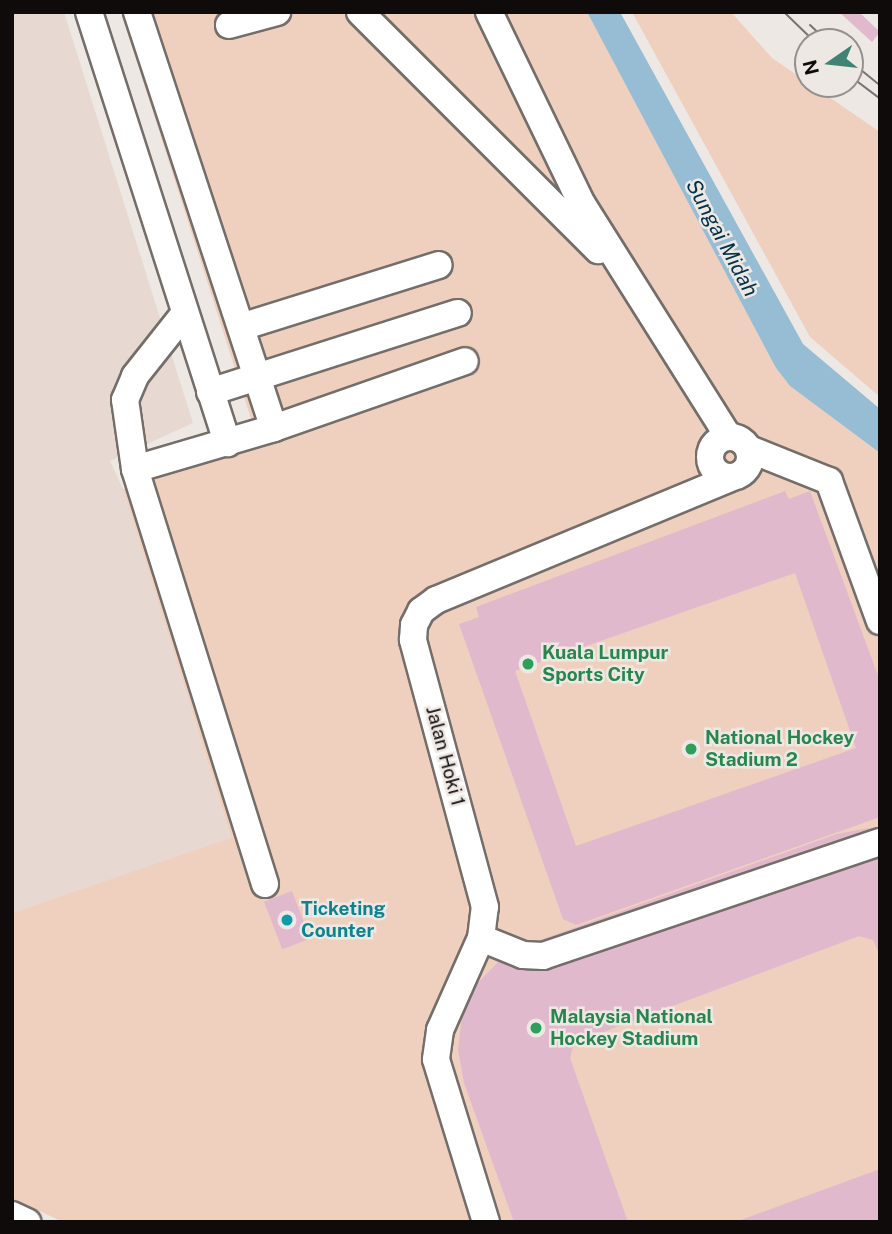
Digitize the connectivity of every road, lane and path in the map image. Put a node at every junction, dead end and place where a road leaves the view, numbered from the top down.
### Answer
1 (89, 12) edge
2 (137, 12) edge
3 (277, 12) edge
4 (360, 12) edge
5 (489, 12) edge
6 (229, 25) dead end
7 (439, 265) dead end
8 (624, 276) junction
9 (185, 313) junction
10 (458, 313) dead end
11 (241, 327) junction
12 (465, 361) dead end
13 (257, 377) junction
14 (210, 392) junction
15 (274, 428) junction
16 (227, 443) junction
17 (738, 443) junction
18 (135, 469) junction
19 (731, 478) junction
20 (880, 621) edge
21 (880, 842) edge
22 (265, 884) dead end
23 (481, 938) junction
24 (12, 1215) edge
25 (27, 1222) edge
26 (486, 1222) edge

1 - 9 street
2 - 11 street
3 - 6 street
4 - 8 street
5 - 8 street
7 - 11 street
8 - 17 street
9 - 14 street
9 - 18 street
10 - 13 street
11 - 13 street
12 - 15 street
13 - 14 street
13 - 15 street
14 - 16 street
15 - 16 street
16 - 18 street
17 - 19 street
17 - 19 street
17 - 20 street
18 - 22 street
19 - 23 street, Jalan Hoki 1
21 - 23 street
23 - 26 street, Jalan Hoki 1
24 - 25 street

